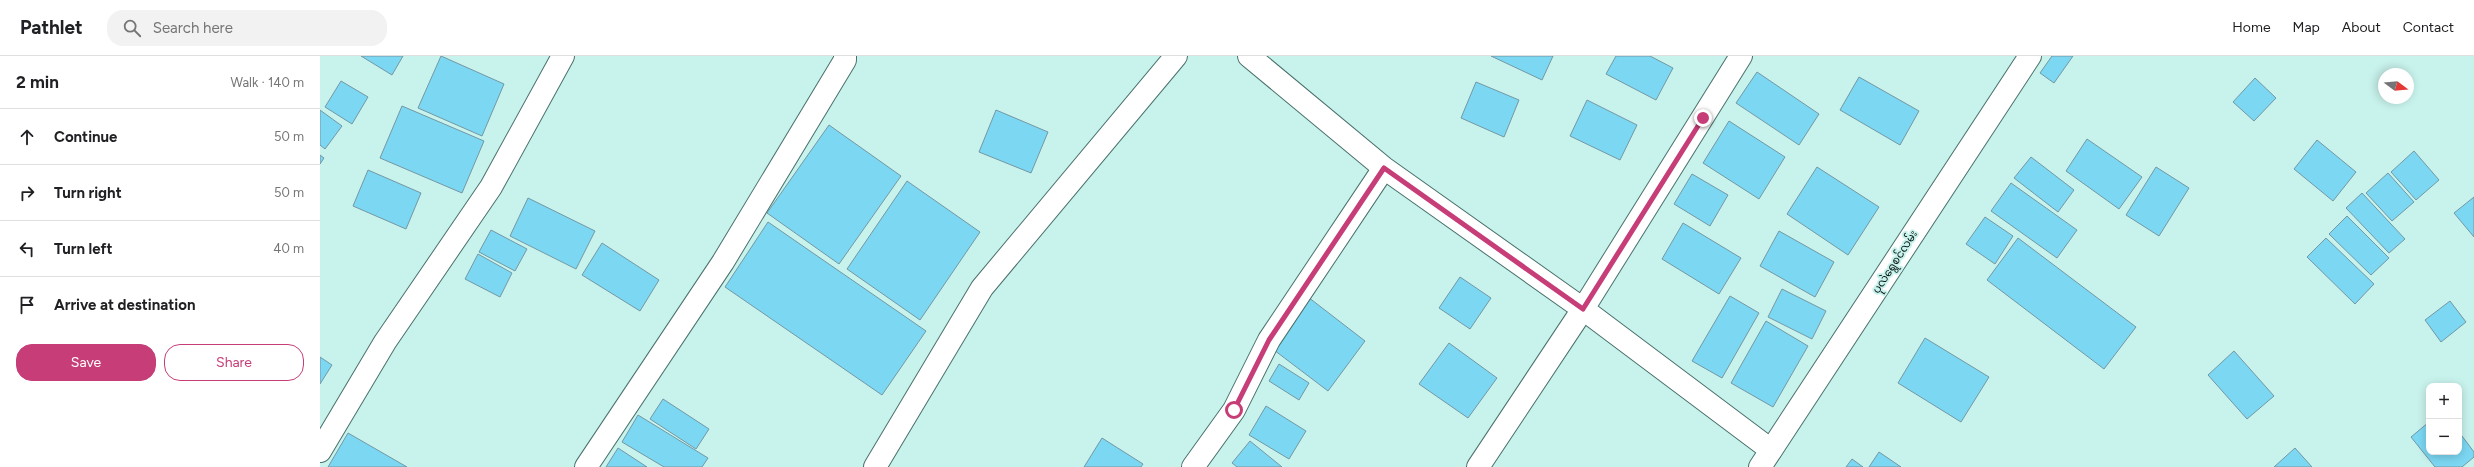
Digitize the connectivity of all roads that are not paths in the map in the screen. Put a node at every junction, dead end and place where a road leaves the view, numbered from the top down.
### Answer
1 (563, 56) edge
2 (845, 56) edge
3 (1176, 56) edge
4 (1249, 56) edge
5 (1741, 56) edge
6 (2030, 56) edge
7 (1384, 168) junction
8 (1583, 309) junction
9 (320, 451) edge
10 (1766, 459) edge
11 (586, 467) edge
12 (875, 467) edge
13 (1193, 467) edge
14 (1478, 467) edge

1 - 9 street
2 - 11 street
3 - 12 street
4 - 7 street
5 - 8 street
6 - 10 street, ပုလဲရွေစင်လမ်း
7 - 8 street
7 - 13 street
8 - 10 street
8 - 14 street

